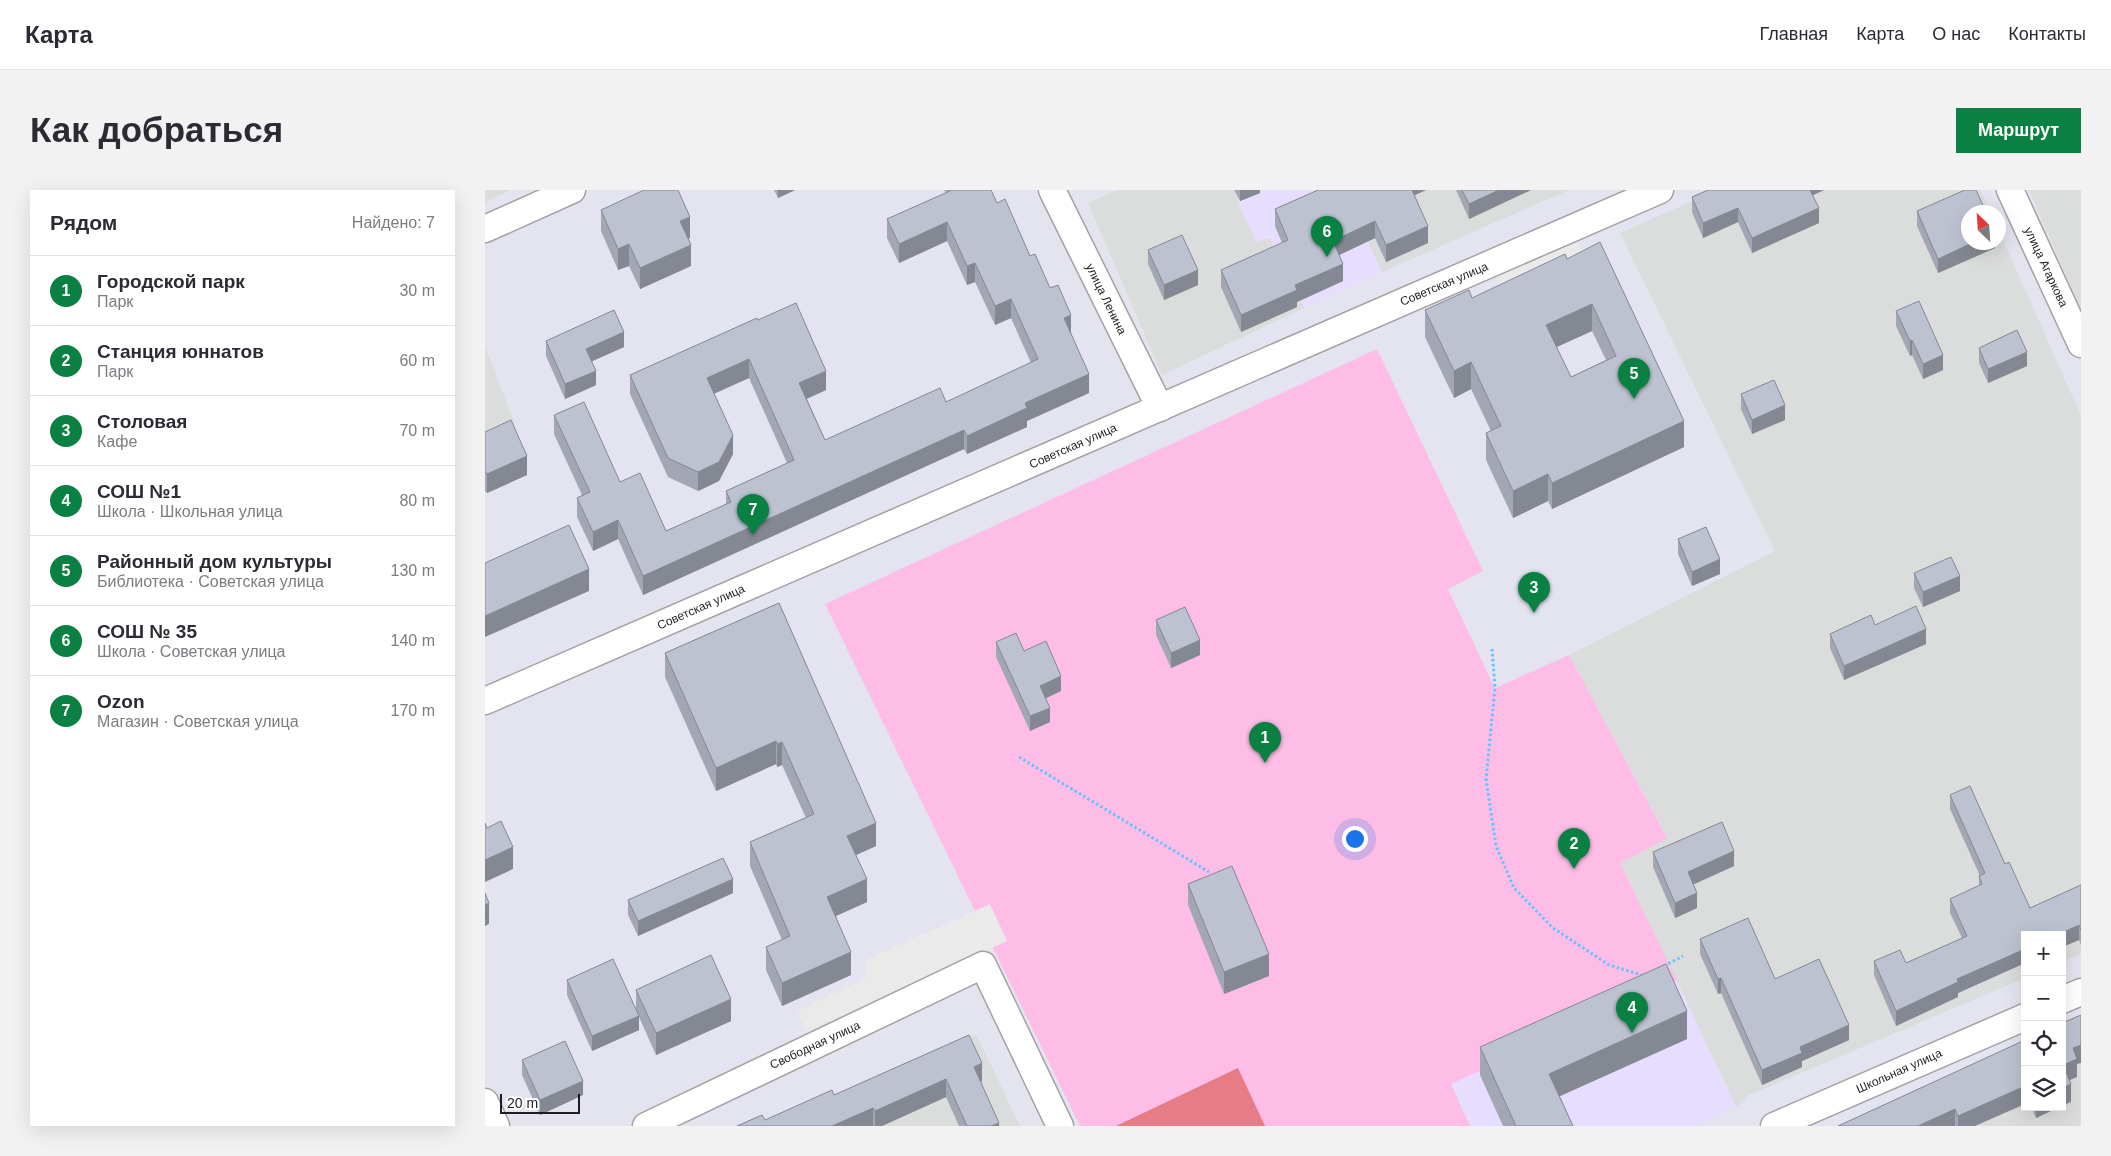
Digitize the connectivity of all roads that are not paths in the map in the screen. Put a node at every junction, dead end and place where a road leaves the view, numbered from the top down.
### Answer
1 (572, 190) edge
2 (1053, 190) edge
3 (1660, 190) edge
4 (2010, 190) edge
5 (485, 229) edge
6 (2081, 344) edge
7 (1160, 408) junction
8 (485, 701) edge
9 (2081, 992) edge
10 (2066, 998) edge
11 (2021, 1018) edge
12 (485, 1102) edge
13 (495, 1126) edge
14 (646, 1126) edge
15 (1060, 1126) edge
16 (1774, 1126) edge

1 - 5 street
2 - 7 street, улица Ленина
3 - 7 street, Советская улица
4 - 6 street, улица Агаркова
7 - 8 street, Советская улица
9 - 10 street
11 - 16 street, Школьная улица
12 - 13 street
14 - 15 street, Свободная улица

